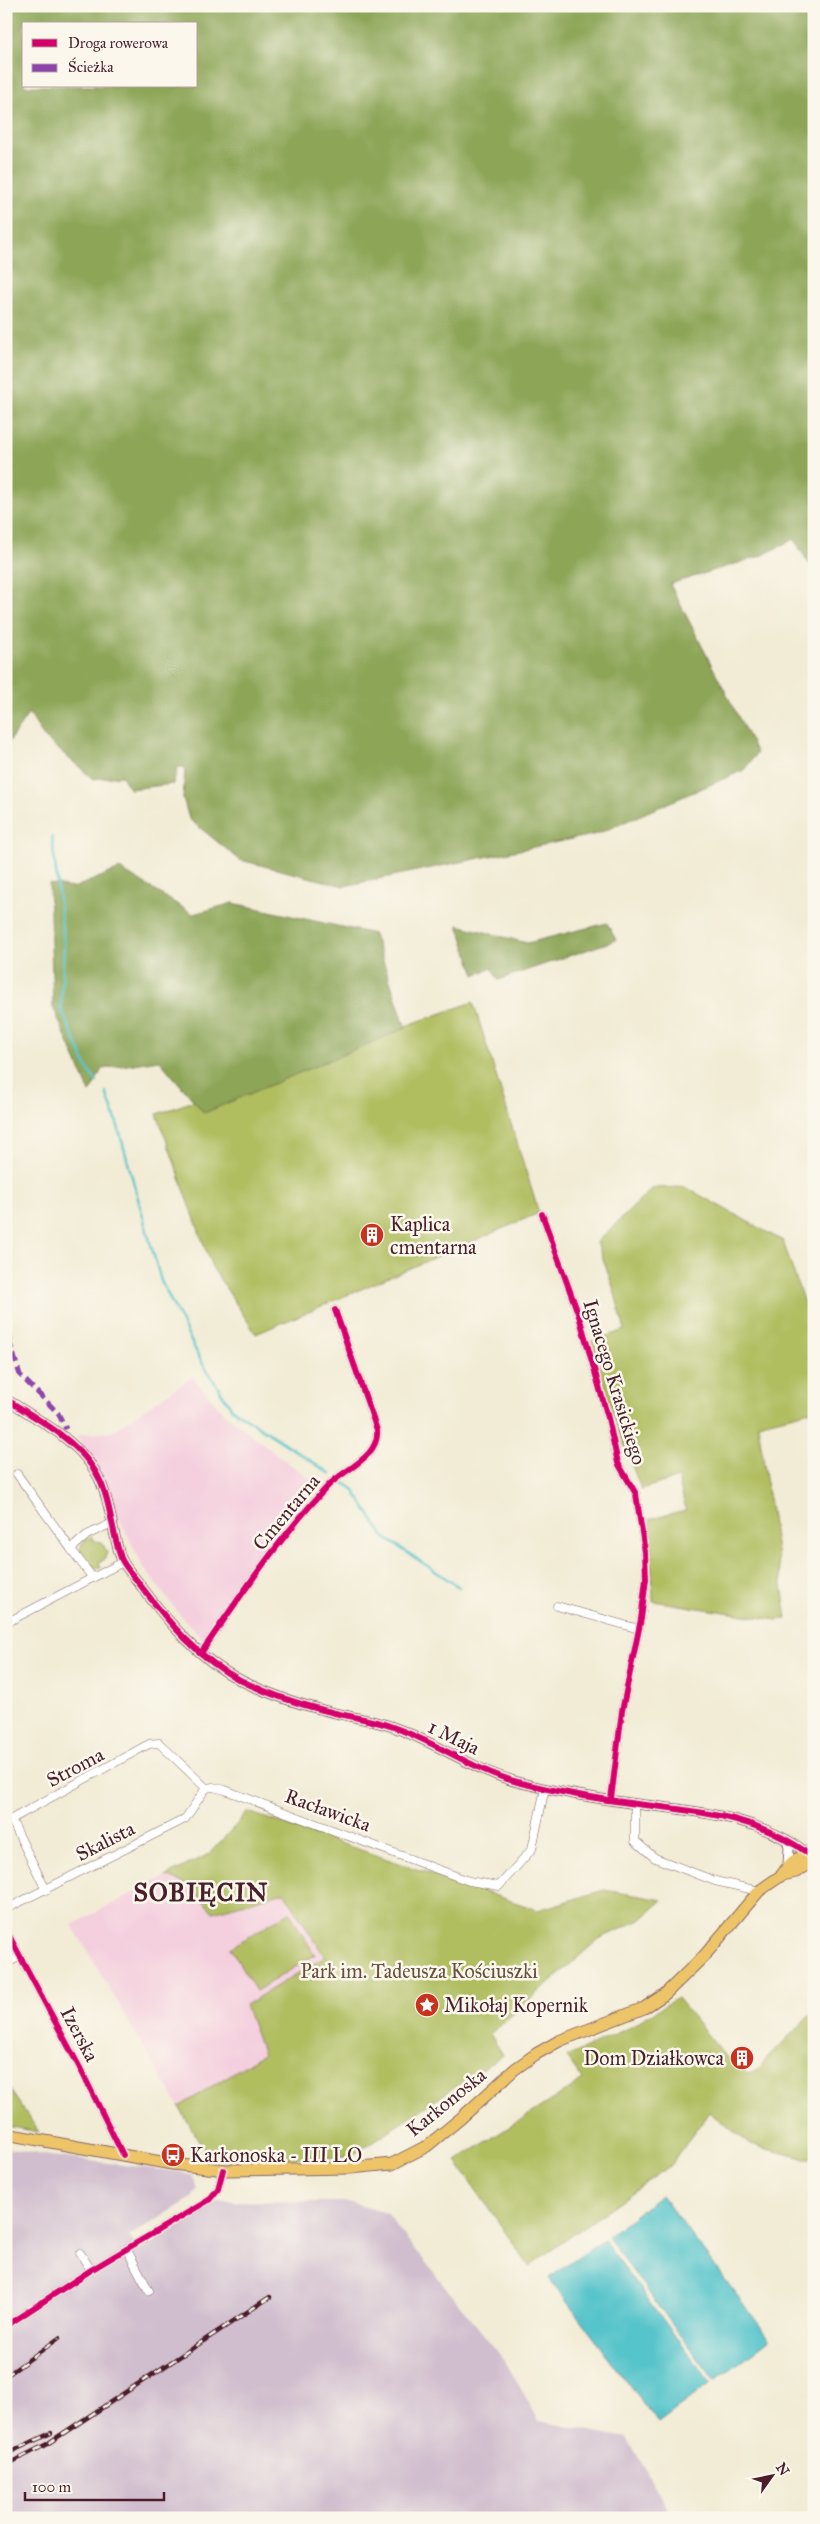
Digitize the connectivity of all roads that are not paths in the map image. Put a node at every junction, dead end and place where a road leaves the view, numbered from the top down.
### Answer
1 (542, 1214) dead end
2 (335, 1310) dead end
3 (6, 1330) edge
4 (9, 1340) dead end
5 (6, 1399) edge
6 (17, 1474) dead end
7 (112, 1524) junction
8 (71, 1549) junction
9 (123, 1562) junction
10 (92, 1577) junction
11 (557, 1606) dead end
12 (6, 1623) edge
13 (639, 1629) junction
14 (200, 1652) junction
15 (206, 1788) junction
16 (545, 1788) junction
17 (611, 1799) junction
18 (636, 1804) junction
19 (9, 1821) edge
20 (787, 1840) junction
21 (812, 1858) edge
22 (788, 1864) junction
23 (782, 1875) junction
24 (46, 1890) junction
25 (759, 1891) junction
26 (6, 1909) edge
27 (6, 1930) edge
28 (20, 1956) junction
29 (6, 1964) edge
30 (6, 2134) edge
31 (123, 2155) junction
32 (223, 2170) junction
33 (127, 2250) junction
34 (80, 2253) dead end
35 (91, 2270) junction
36 (149, 2291) dead end
37 (6, 2326) edge

1 - 13 street, Ignacego Krasickiego
2 - 14 street, Cmentarna
3 - 4 street
5 - 7 street
6 - 8 street
7 - 8 street
7 - 9 street
8 - 10 street
9 - 10 street
9 - 14 street, 1 Maja
10 - 12 street
11 - 13 street
13 - 17 street, Ignacego Krasickiego
14 - 16 street, 1 Maja
15 - 16 street, Racławicka
15 - 19 street, Stroma
15 - 24 street, Skalista
16 - 17 street, 1 Maja
17 - 18 street, 1 Maja
18 - 20 street, 1 Maja
18 - 25 street
19 - 24 street
20 - 21 street, 1 Maja
20 - 22 street
21 - 22 main road
21 - 23 main road, Karkonoska
22 - 23 main road, Karkonoska
23 - 25 main road, Karkonoska
24 - 26 street, Skalista
25 - 32 main road, Karkonoska
27 - 28 street, Izerska
28 - 29 street
28 - 31 street, Izerska
30 - 31 main road, Karkonoska
31 - 32 main road, Karkonoska
32 - 33 street
33 - 35 street
33 - 36 street
34 - 35 street
35 - 37 street

